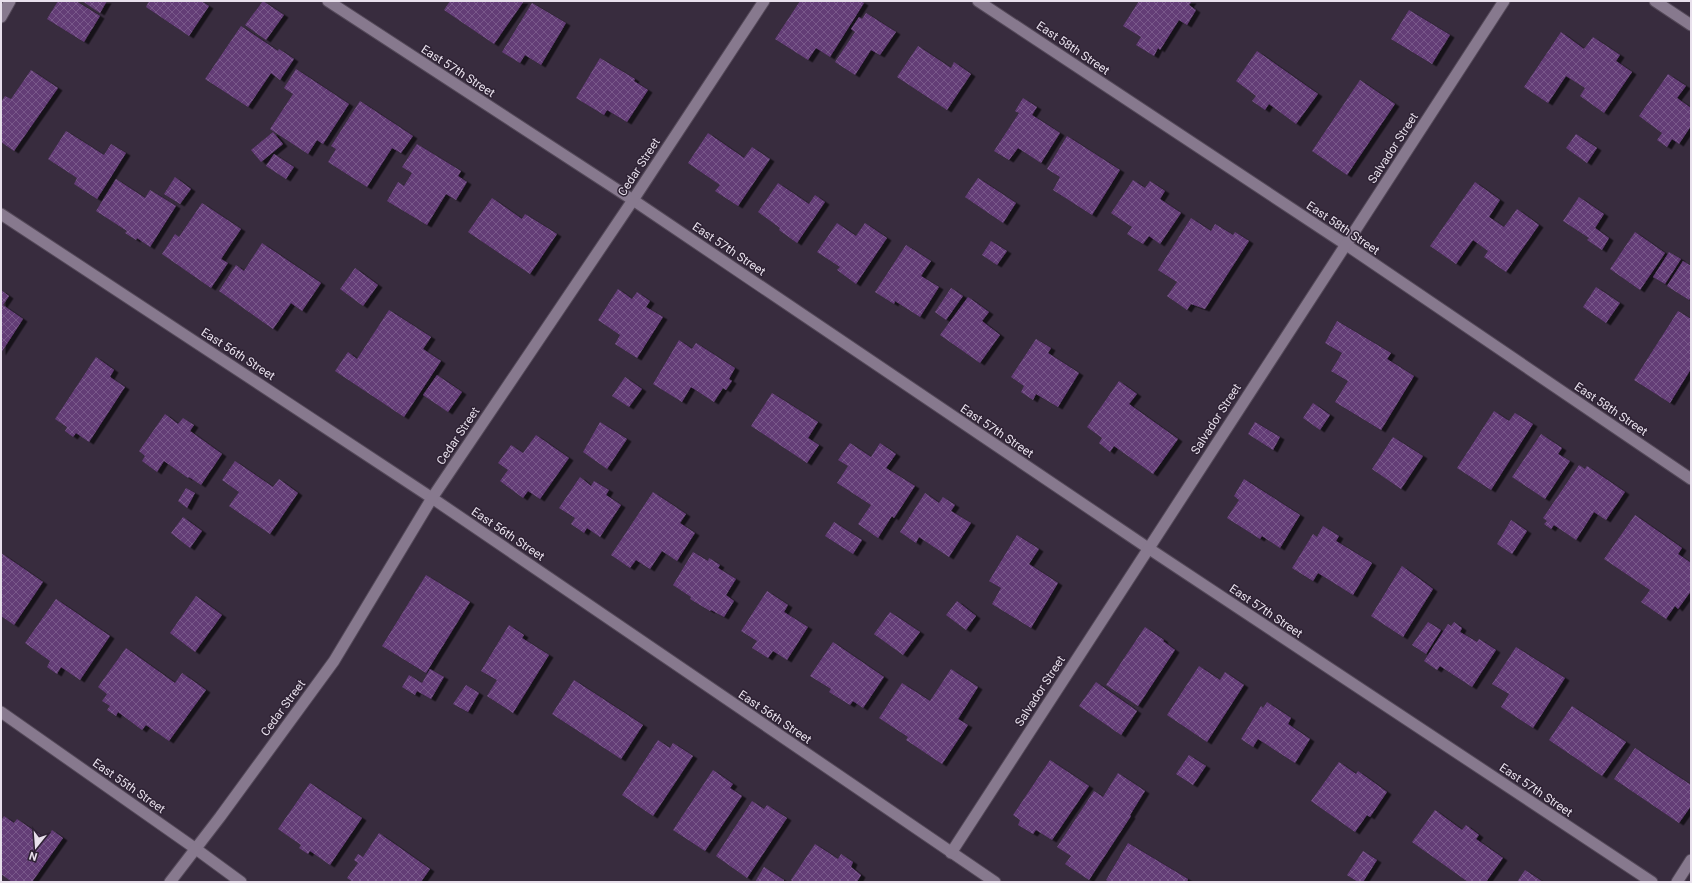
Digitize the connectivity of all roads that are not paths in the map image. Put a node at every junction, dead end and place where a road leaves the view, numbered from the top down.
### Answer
1 (10, 1) edge
2 (328, 1) edge
3 (764, 1) edge
4 (978, 1) edge
5 (1504, 1) edge
6 (1655, 1) edge
7 (1, 17) edge
8 (1691, 25) edge
9 (632, 200) junction
10 (1, 214) edge
11 (1345, 244) junction
12 (1691, 479) edge
13 (432, 498) junction
14 (1148, 548) junction
15 (1, 712) edge
16 (196, 849) junction
17 (951, 852) junction
18 (1691, 860) edge
19 (170, 882) edge
20 (241, 882) edge
21 (995, 882) edge
22 (1652, 882) edge
23 (1677, 882) edge

1 - 7 street
2 - 9 street, East 57th Street
3 - 9 street, Cedar Street
4 - 11 street, East 58th Street
5 - 11 street, Salvador Street
6 - 8 street
9 - 13 street, Cedar Street
9 - 14 street, East 57th Street
10 - 13 street, East 56th Street
11 - 12 street, East 58th Street
11 - 14 street, Salvador Street
13 - 16 street, Cedar Street
13 - 17 street, East 56th Street
14 - 17 street, Salvador Street
14 - 22 street, East 57th Street
15 - 16 street, East 55th Street
16 - 19 street, Cedar Street
16 - 20 street, East 55th Street
17 - 21 street, East 56th Street
18 - 23 street

